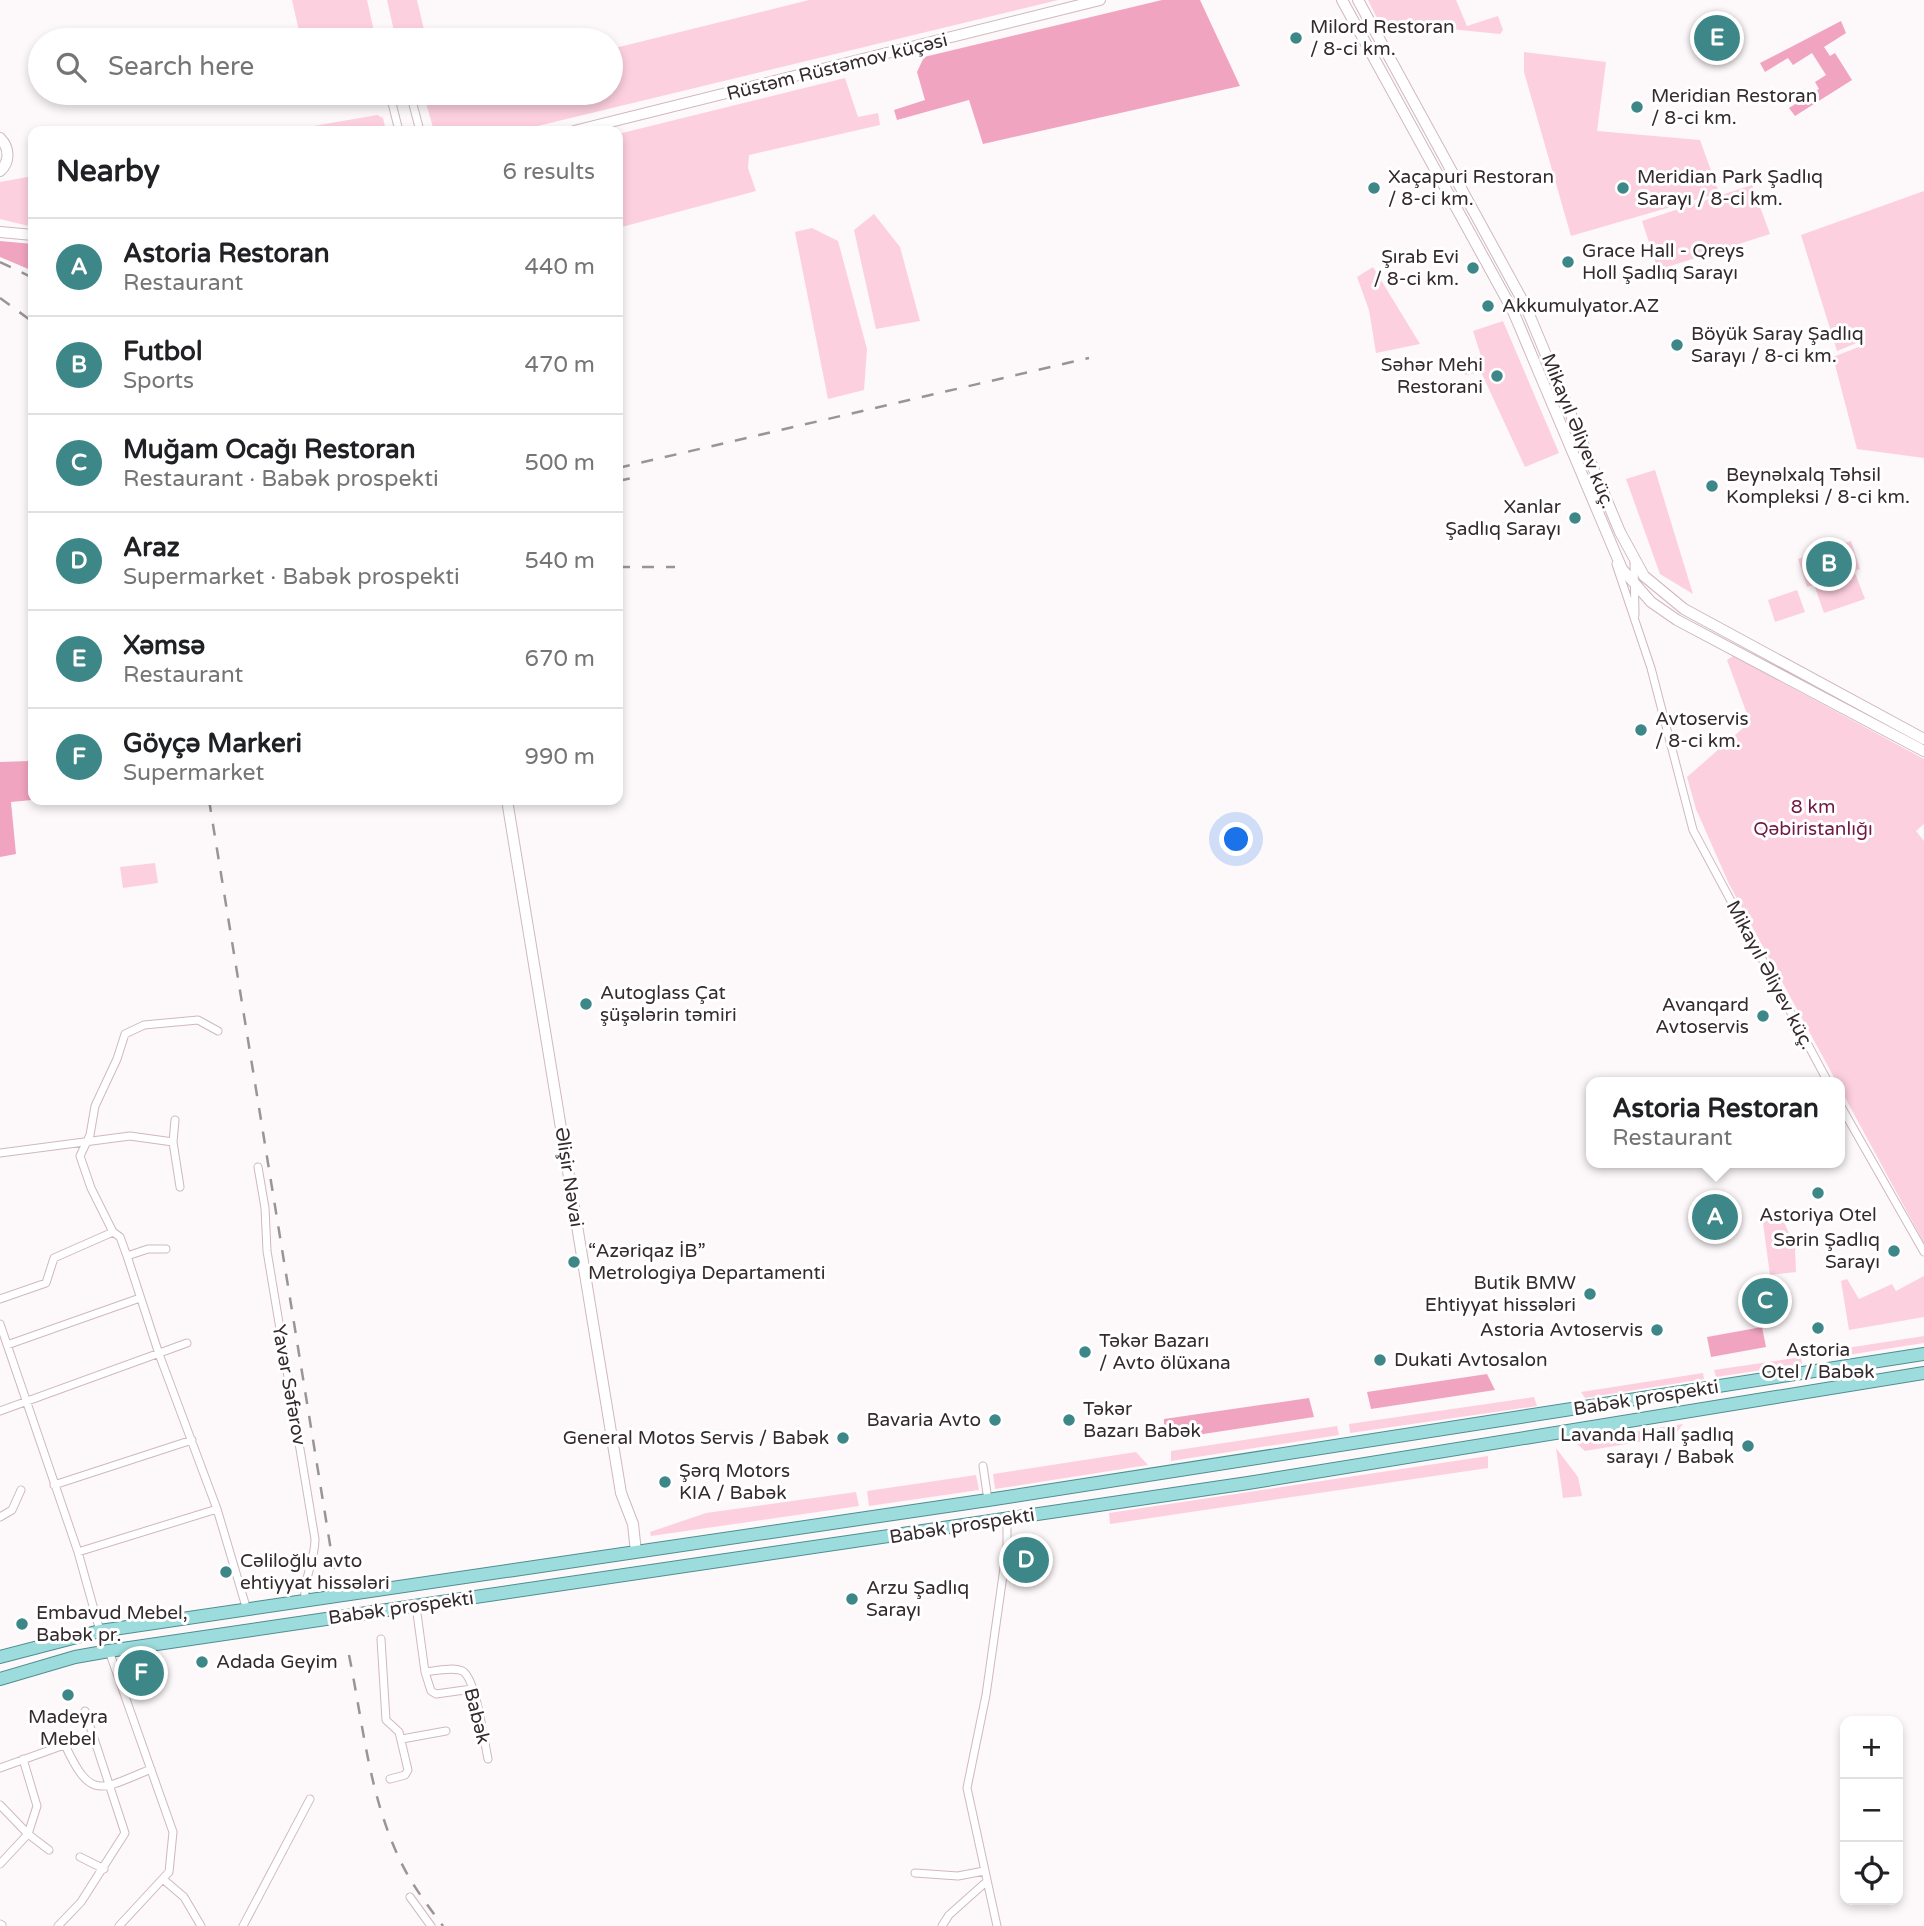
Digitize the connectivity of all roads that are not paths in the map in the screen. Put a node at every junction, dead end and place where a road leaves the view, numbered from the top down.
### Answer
1 (1100, 0) edge
2 (1342, 0) edge
3 (1358, 0) edge
4 (392, 105) edge
5 (413, 105) edge
6 (398, 126) edge
7 (419, 126) edge
8 (594, 126) edge
9 (0, 138) edge
10 (0, 171) edge
11 (0, 232) edge
12 (28, 235) edge
13 (1606, 537) junction
14 (1634, 562) junction
15 (1634, 585) junction
16 (1651, 601) junction
17 (1634, 617) junction
18 (1924, 739) edge
19 (1924, 751) edge
20 (508, 805) edge
21 (218, 1031) dead end
22 (1825, 1077) edge
23 (1845, 1114) edge
24 (175, 1120) dead end
25 (173, 1142) junction
26 (86, 1143) junction
27 (0, 1153) edge
28 (258, 1167) dead end
29 (180, 1187) dead end
30 (113, 1232) junction
31 (166, 1249) dead end
32 (1924, 1252) edge
33 (127, 1256) junction
34 (140, 1298) junction
35 (0, 1299) edge
36 (0, 1324) edge
37 (187, 1343) dead end
38 (6, 1345) junction
39 (159, 1354) junction
40 (1924, 1354) edge
41 (1924, 1373) edge
42 (26, 1402) junction
43 (1580, 1409) junction
44 (0, 1411) edge
45 (192, 1440) junction
46 (1495, 1444) junction
47 (1319, 1449) junction
48 (983, 1466) dead end
49 (1248, 1483) junction
50 (54, 1485) junction
51 (21, 1490) dead end
52 (988, 1500) junction
53 (217, 1509) junction
54 (0, 1517) edge
55 (1007, 1520) junction
56 (78, 1552) junction
57 (636, 1552) junction
58 (305, 1601) junction
59 (416, 1606) junction
60 (247, 1610) junction
61 (100, 1631) junction
62 (381, 1639) dead end
63 (109, 1651) junction
64 (0, 1657) edge
65 (425, 1672) junction
66 (0, 1679) edge
67 (472, 1689) junction
68 (85, 1712) dead end
69 (446, 1731) dead end
70 (92, 1735) junction
71 (402, 1739) junction
72 (65, 1745) junction
73 (23, 1759) junction
74 (488, 1759) dead end
75 (0, 1768) edge
76 (151, 1769) junction
77 (390, 1779) dead end
78 (110, 1786) junction
79 (310, 1800) dead end
80 (0, 1805) edge
81 (28, 1834) junction
82 (50, 1850) dead end
83 (80, 1857) dead end
84 (0, 1864) edge
85 (104, 1869) junction
86 (984, 1871) junction
87 (915, 1873) dead end
88 (164, 1880) junction
89 (986, 1882) junction
90 (410, 1897) dead end
91 (198, 1924) edge
92 (58, 1926) edge
93 (119, 1926) edge
94 (243, 1926) edge
95 (431, 1926) edge
96 (942, 1926) edge
97 (997, 1926) edge

1 - 8 main road, Rüstəm Rüstəmov küçəsi
2 - 13 main road
3 - 14 main road, Mikayıl Əliyev küç.
4 - 6 street
5 - 7 street
9 - 10 main road
11 - 12 main road
13 - 15 main road
13 - 17 street, Mikayıl Əliyev küç.
14 - 15 street
14 - 18 main road, Mikayıl Əliyev küç.
15 - 16 main road
15 - 17 street
16 - 17 street
16 - 19 main road
17 - 22 street, Mikayıl Əliyev küç.
20 - 57 main road, Əlişir Nəvai
21 - 26 street
23 - 32 street
24 - 25 street
25 - 26 street
25 - 29 street
26 - 27 street
26 - 30 street
28 - 58 street, Yavər Səfərov
30 - 33 street
30 - 35 street
31 - 33 street
33 - 34 street
34 - 38 street
34 - 39 street
36 - 38 street
37 - 39 street
38 - 42 street
39 - 42 street
39 - 45 street
40 - 43 main road, Babək prospekti
41 - 46 main road, Babək prospekti
42 - 44 street
42 - 50 street
43 - 46 main road
43 - 47 main road, Babək prospekti
45 - 50 street
45 - 53 street
46 - 49 main road, Babək prospekti
47 - 49 main road
47 - 52 main road, Babək prospekti
48 - 52 street
49 - 55 main road, Babək prospekti
50 - 56 street
51 - 54 street
52 - 57 main road, Babək prospekti
53 - 56 street
53 - 60 street
55 - 59 main road, Babək prospekti
55 - 86 street
56 - 61 street
57 - 58 main road, Babək prospekti
58 - 60 main road, Babək prospekti
59 - 63 main road, Babək prospekti
59 - 65 street
60 - 61 main road, Babək prospekti
61 - 64 main road, Babək prospekti
62 - 71 street
63 - 66 main road, Babək prospekti
63 - 76 street
65 - 67 street, Babək
65 - 67 street
67 - 74 street, Babək
68 - 70 street
69 - 71 street, Babək
70 - 72 street
70 - 78 street
71 - 77 street
72 - 73 street
72 - 78 street
73 - 75 street
73 - 81 street
76 - 78 street
76 - 88 street
78 - 85 street
79 - 94 street
80 - 81 street
81 - 82 street
81 - 84 street
83 - 85 street
85 - 92 street
86 - 87 street
86 - 89 street
88 - 91 street
88 - 93 street
89 - 96 street
89 - 97 street
90 - 95 street

